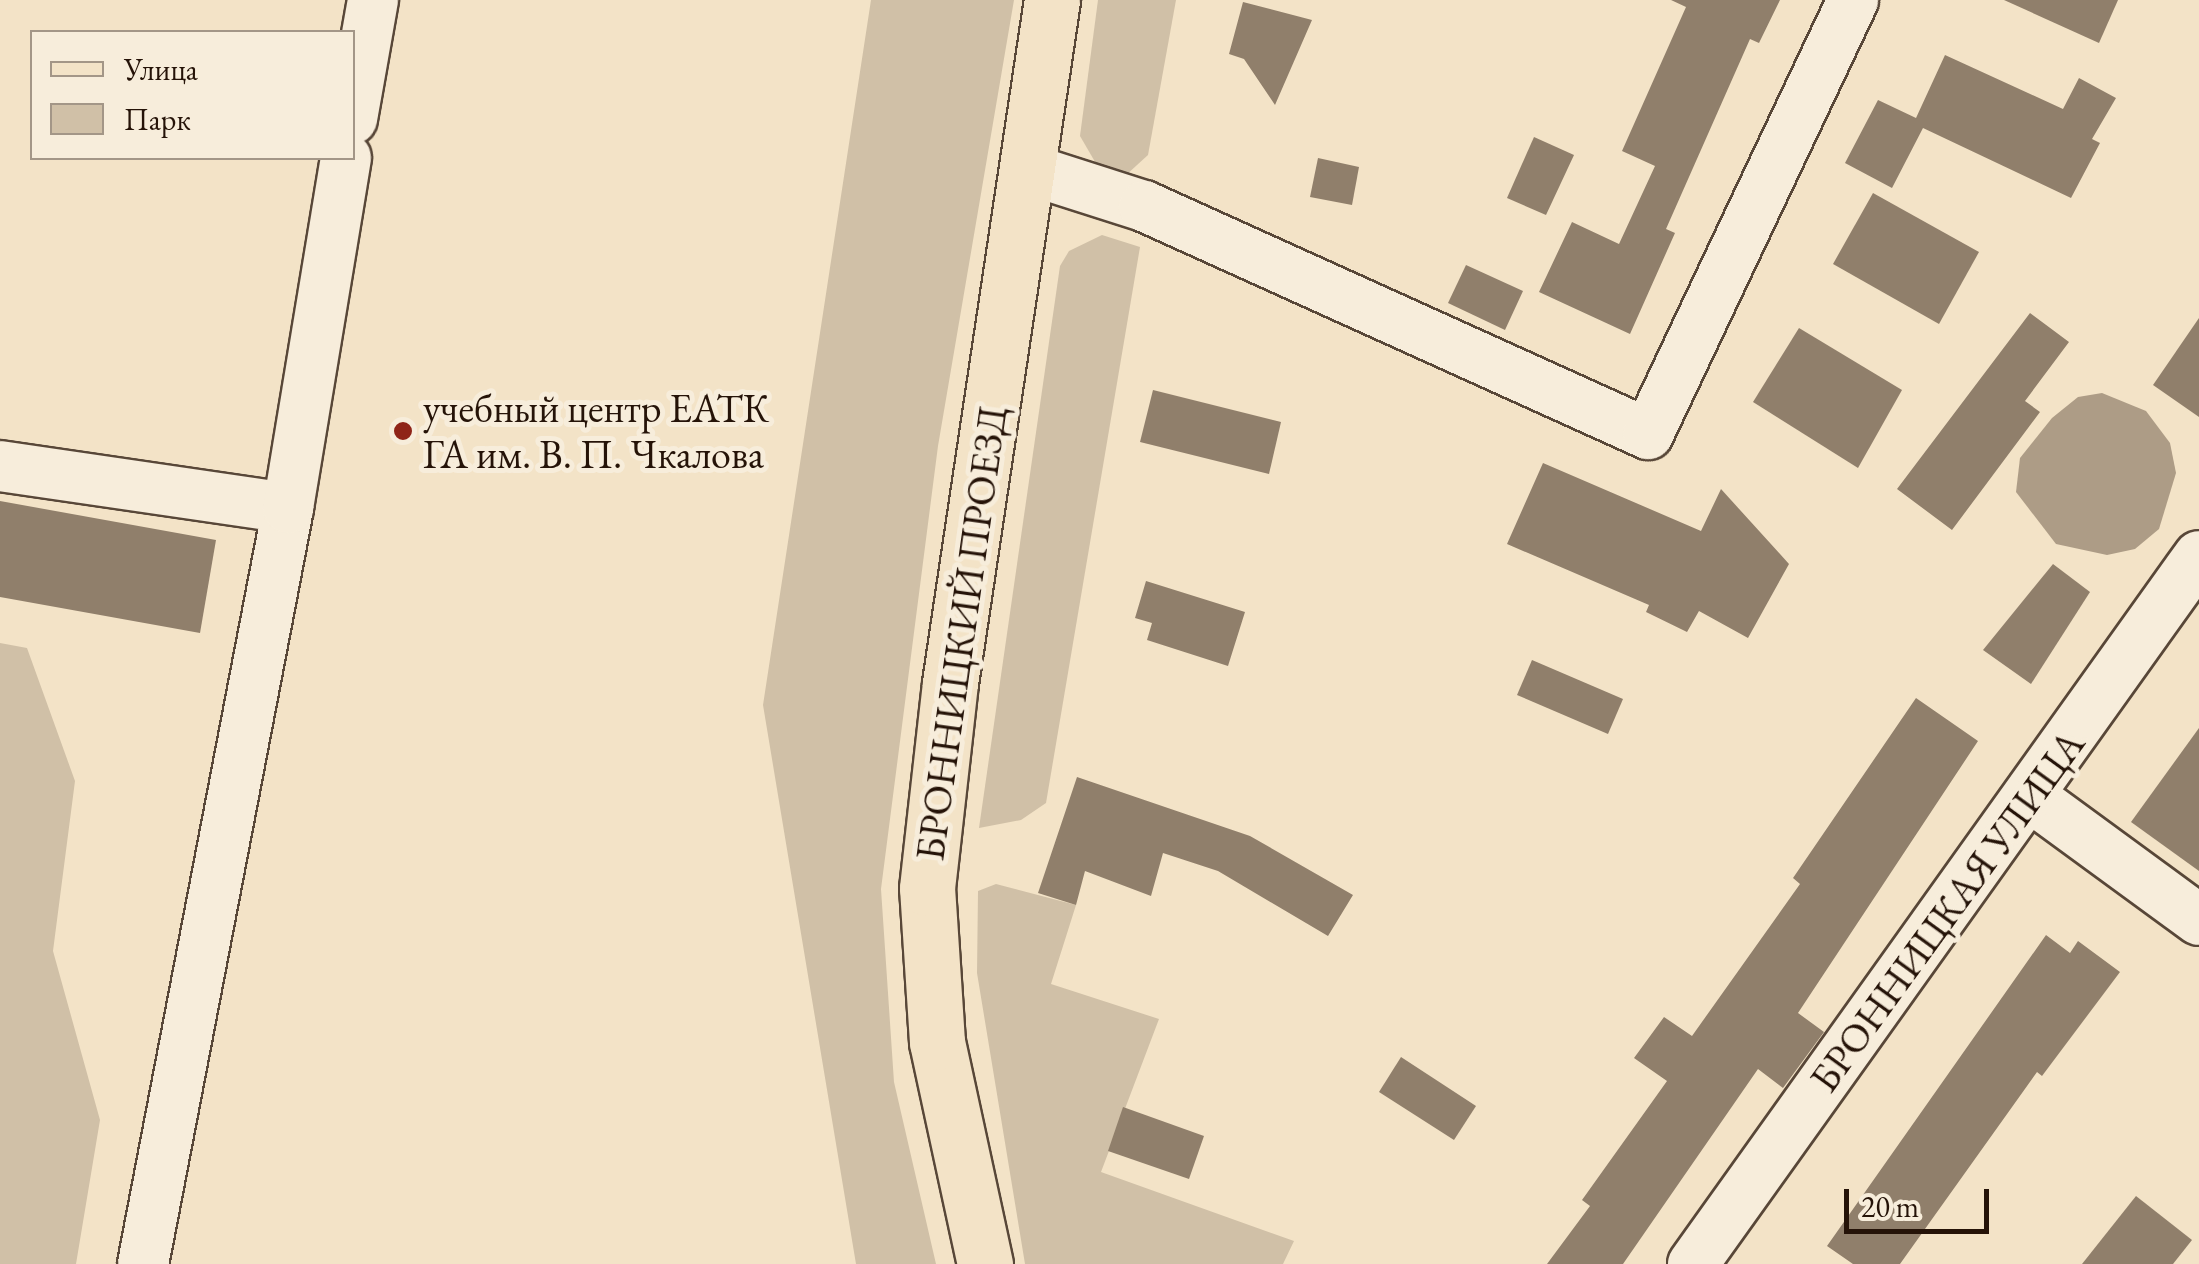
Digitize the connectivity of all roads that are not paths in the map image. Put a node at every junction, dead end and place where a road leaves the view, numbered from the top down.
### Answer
1 (373, 0) edge
2 (1052, 0) edge
3 (1853, 0) edge
4 (355, 102) edge
5 (346, 160) edge
6 (1028, 169) junction
7 (0, 466) edge
8 (288, 508) junction
9 (2199, 556) edge
10 (2030, 797) junction
11 (2199, 920) edge
12 (144, 1264) edge
13 (985, 1264) edge
14 (1693, 1264) edge

1 - 4 street
2 - 6 main road, БРОННИЦКИЙ ПРОЕЗД
3 - 6 street
5 - 8 street
6 - 13 main road, БРОННИЦКИЙ ПРОЕЗД
7 - 8 street
8 - 12 street
9 - 10 street, БРОННИЦКАЯ УЛИЦА
10 - 11 street
10 - 14 street, БРОННИЦКАЯ УЛИЦА

